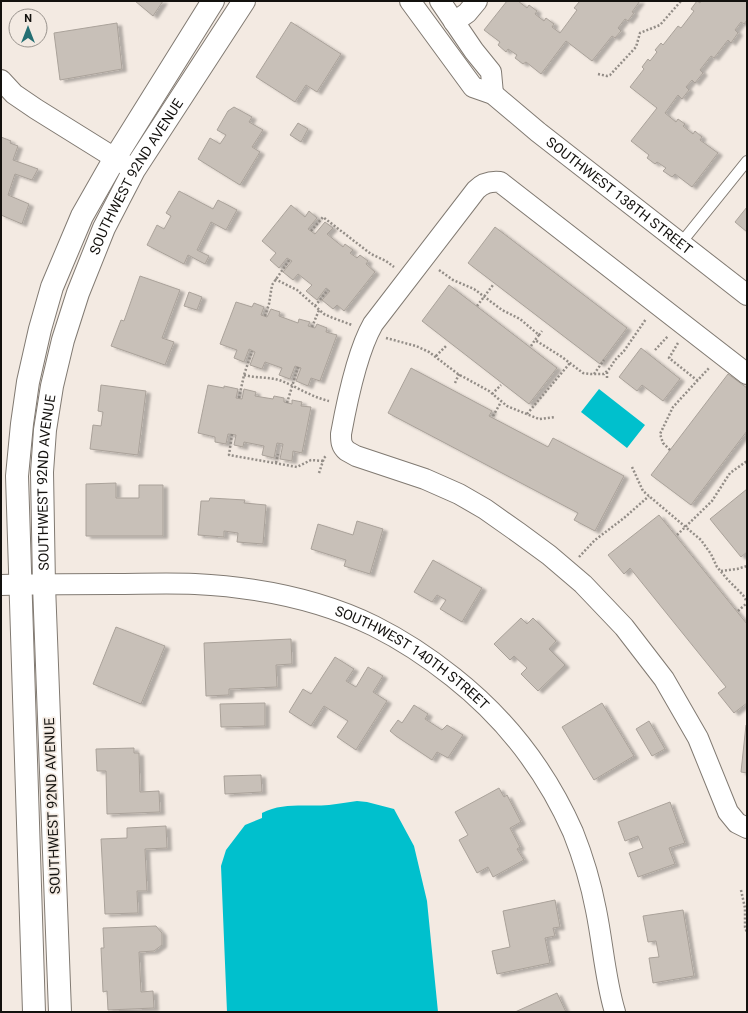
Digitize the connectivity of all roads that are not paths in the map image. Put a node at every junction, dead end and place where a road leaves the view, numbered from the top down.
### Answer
1 (213, 1) edge
2 (244, 1) edge
3 (410, 1) edge
4 (440, 1) edge
5 (477, 1) edge
6 (453, 36) junction
7 (1, 80) edge
8 (115, 158) junction
9 (747, 161) edge
10 (134, 170) junction
11 (680, 243) junction
12 (747, 295) edge
13 (747, 374) edge
14 (10, 584) edge
15 (44, 585) junction
16 (747, 828) edge
17 (34, 1012) edge
18 (60, 1012) edge
19 (615, 1012) edge

1 - 8 street, SOUTHWEST 92ND AVENUE
2 - 10 street, SOUTHWEST 92ND AVENUE
3 - 6 street, SOUTHWEST 138TH STREET
4 - 6 street, SOUTHWEST 138TH STREET
5 - 6 street
6 - 11 street, SOUTHWEST 138TH STREET
7 - 8 street
8 - 10 street
8 - 14 street, SOUTHWEST 92ND AVENUE
9 - 11 lane
10 - 15 street, SOUTHWEST 92ND AVENUE
11 - 12 street, SOUTHWEST 138TH STREET
13 - 16 street
14 - 15 street, SOUTHWEST 140TH STREET
14 - 17 street, SOUTHWEST 92ND AVENUE
15 - 18 street, SOUTHWEST 92ND AVENUE
15 - 19 street, SOUTHWEST 140TH STREET

